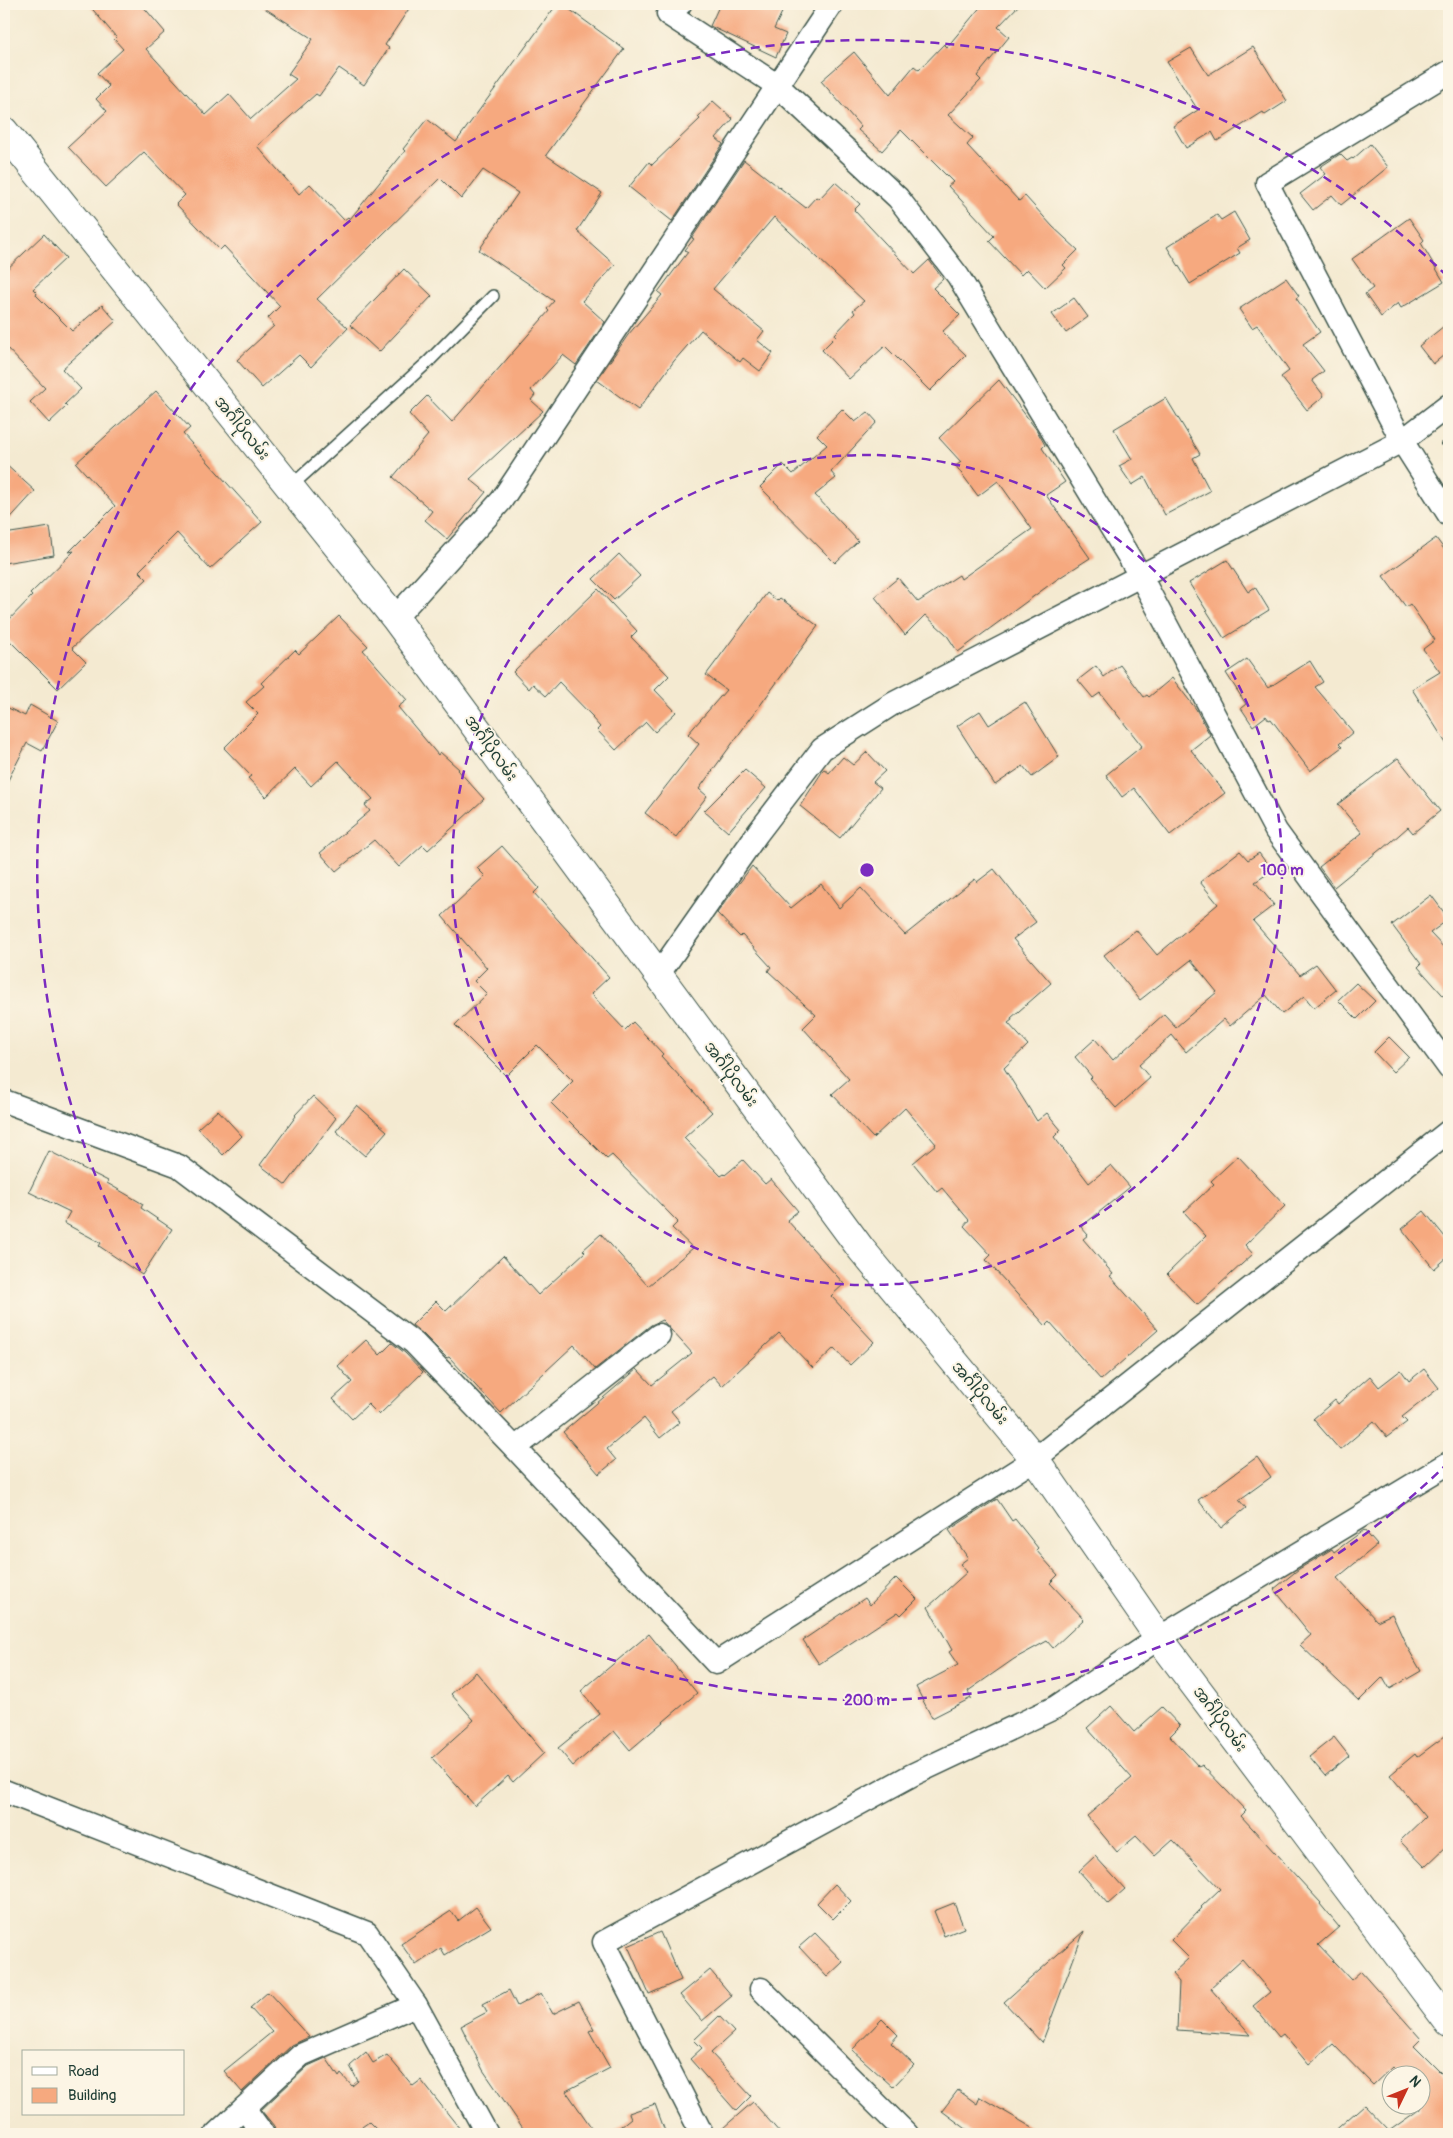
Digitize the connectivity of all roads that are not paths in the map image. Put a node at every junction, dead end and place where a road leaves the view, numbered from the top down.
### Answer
1 (680, 4) edge
2 (832, 4) edge
3 (1449, 72) edge
4 (778, 86) junction
5 (4, 131) edge
6 (493, 296) dead end
7 (1449, 405) edge
8 (1402, 441) junction
9 (290, 487) junction
10 (1449, 515) edge
11 (1140, 575) junction
12 (396, 618) junction
13 (658, 975) junction
14 (1449, 1068) edge
15 (4, 1101) edge
16 (1449, 1131) edge
17 (659, 1335) dead end
18 (516, 1448) junction
19 (1035, 1459) junction
20 (1449, 1463) edge
21 (1159, 1638) junction
22 (4, 1791) edge
23 (761, 1990) dead end
24 (416, 2005) junction
25 (1449, 2023) edge
26 (244, 2108) junction
27 (216, 2134) edge
28 (263, 2134) edge
29 (487, 2134) edge
30 (702, 2134) edge
31 (908, 2134) edge

1 - 4 street
2 - 4 street
3 - 8 street
4 - 11 street
4 - 12 street
5 - 9 main road, အင်္ဂါပိုလမ်း
6 - 9 lane
7 - 8 street
8 - 10 street
8 - 11 street
9 - 12 main road, အင်္ဂါပိုလမ်း
11 - 13 street
11 - 14 street
12 - 13 main road, အင်္ဂါပိုလမ်း
13 - 19 main road, အင်္ဂါပိုလမ်း
15 - 18 street
16 - 19 street
17 - 18 street
18 - 19 street
19 - 21 main road, အင်္ဂါပိုလမ်း
20 - 21 street
21 - 25 main road, အင်္ဂါပိုလမ်း
21 - 30 street
22 - 24 street
23 - 31 street
24 - 26 street
24 - 29 street
26 - 27 street
26 - 28 street

